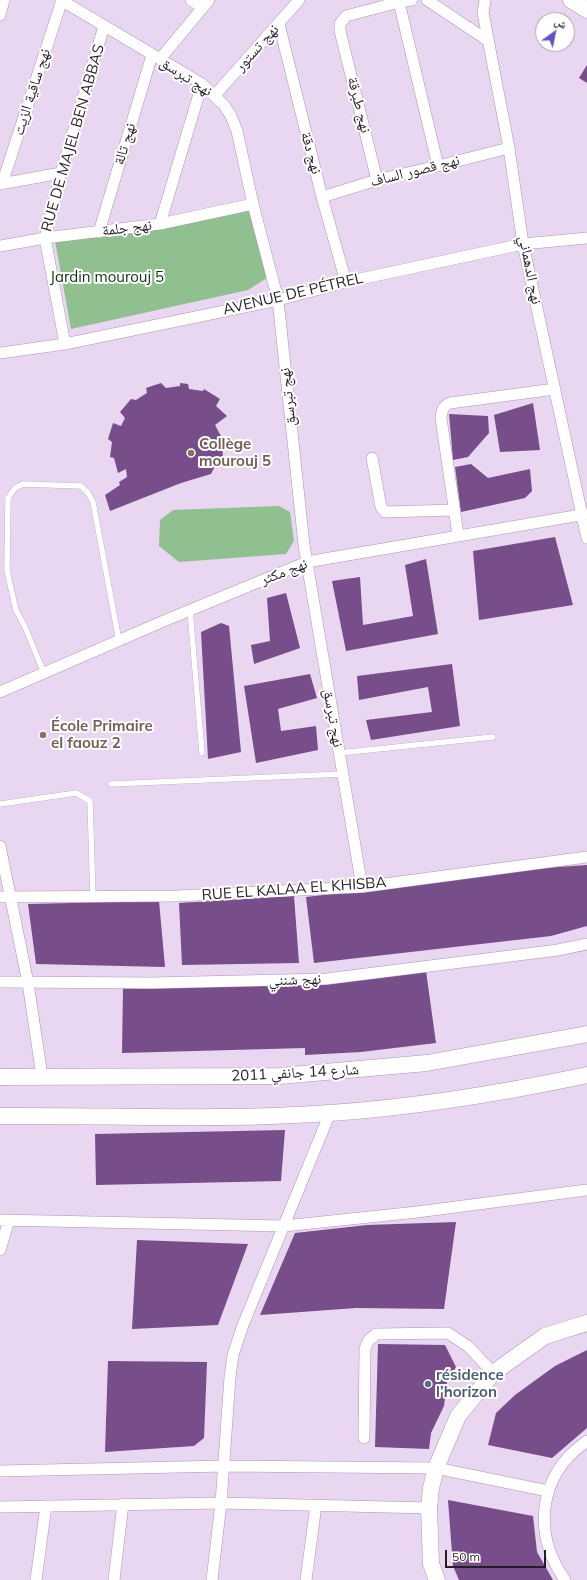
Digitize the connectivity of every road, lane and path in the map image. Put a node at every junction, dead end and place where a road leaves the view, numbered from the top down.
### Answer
1 (4, 0) edge
2 (62, 0) edge
3 (191, 0) edge
4 (299, 0) edge
5 (412, 0) edge
6 (427, 0) edge
7 (485, 0) edge
8 (571, 0) edge
9 (400, 2) junction
10 (206, 4) edge
11 (587, 10) edge
12 (0, 15) edge
13 (279, 24) junction
14 (104, 26) junction
15 (487, 40) junction
16 (156, 57) junction
17 (202, 84) junction
18 (215, 95) junction
19 (509, 148) junction
20 (438, 166) junction
21 (61, 172) junction
22 (377, 180) junction
23 (1, 184) edge
24 (322, 197) junction
25 (253, 204) junction
26 (160, 224) junction
27 (99, 232) junction
28 (45, 238) junction
29 (587, 238) edge
30 (524, 244) junction
31 (0, 246) edge
32 (346, 282) junction
33 (278, 300) junction
34 (65, 344) junction
35 (0, 353) edge
36 (555, 389) junction
37 (372, 458) dead end
38 (454, 510) junction
39 (584, 514) edge
40 (458, 536) junction
41 (587, 538) edge
42 (306, 562) junction
43 (190, 610) junction
44 (119, 641) junction
45 (44, 674) junction
46 (0, 692) edge
47 (492, 737) dead end
48 (202, 753) dead end
49 (339, 753) junction
50 (343, 774) junction
51 (111, 784) dead end
52 (0, 804) edge
53 (0, 846) edge
54 (587, 857) edge
55 (362, 887) junction
56 (93, 897) junction
57 (5, 898) edge
58 (587, 944) edge
59 (0, 982) edge
60 (28, 983) junction
61 (587, 1034) edge
62 (587, 1075) edge
63 (42, 1076) junction
64 (0, 1077) edge
65 (330, 1113) junction
66 (0, 1116) edge
67 (587, 1190) edge
68 (5, 1220) edge
69 (284, 1226) junction
70 (0, 1250) edge
71 (587, 1323) edge
72 (493, 1373) junction
73 (364, 1438) dead end
74 (587, 1441) edge
75 (224, 1466) junction
76 (436, 1468) junction
77 (0, 1471) edge
78 (548, 1491) junction
79 (221, 1503) junction
80 (123, 1504) junction
81 (316, 1505) junction
82 (46, 1506) junction
83 (0, 1507) edge
84 (428, 1508) junction
85 (36, 1580) edge
86 (114, 1580) edge
87 (212, 1580) edge
88 (306, 1580) edge
89 (437, 1580) edge
90 (565, 1580) edge

1 - 12 street
2 - 14 street, نهج تبرسق
2 - 23 street, نهج ساقية الزيت
3 - 10 street
4 - 13 street, نهج تستور
5 - 9 street
6 - 15 street
7 - 15 street, نهج الدهماني
8 - 11 street
9 - 20 street
9 - 22 street, نهج طبرقة
10 - 16 street
13 - 18 street, نهج تستور
13 - 24 street, نهج دقة
14 - 16 street, نهج تبرسق
14 - 21 street, RUE DE MAJEL BEN ABBAS
15 - 19 street, نهج الدهماني
16 - 17 street, نهج تبرسق
16 - 27 street, نهج تالة
17 - 18 street, نهج تبرسق
17 - 26 street
18 - 25 street, نهج تبرسق
19 - 20 street, نهج قصور الساف
19 - 30 street, نهج الدهماني
20 - 22 street, نهج قصور الساف
21 - 23 street
21 - 28 street, RUE DE MAJEL BEN ABBAS
22 - 24 street, نهج قصور الساف
24 - 32 street, نهج دقة
25 - 26 street, نهج جلمة
25 - 33 street, نهج تبرسق
26 - 27 street, نهج جلمة
27 - 28 street, نهج جلمة
28 - 31 street, نهج جلمة
28 - 34 street, RUE DE MAJEL BEN ABBAS
29 - 30 street, AVENUE DE PÉTREL
30 - 32 street, AVENUE DE PÉTREL
30 - 36 street, نهج الدهماني
32 - 33 street, AVENUE DE PÉTREL
33 - 34 street, AVENUE DE PÉTREL
33 - 42 street, نهج تبرسق
34 - 35 street, AVENUE DE PÉTREL
36 - 38 street
36 - 39 street, نهج الدهماني
37 - 38 street
38 - 40 street
39 - 40 street, نهج مكثر
39 - 41 street, نهج الدهماني
40 - 42 street, نهج مكثر
42 - 43 street, نهج مكثر
42 - 49 street, نهج تبرسق
43 - 44 street, نهج مكثر
43 - 48 lane
44 - 45 street, نهج مكثر
44 - 45 lane
45 - 46 street, نهج مكثر
47 - 49 lane
49 - 50 street, نهج تبرسق
50 - 51 lane
50 - 55 street, نهج تبرسق
52 - 56 lane
53 - 57 street
54 - 55 street, RUE EL KALAA EL KHISBA
55 - 56 street, RUE EL KALAA EL KHISBA
56 - 57 street, RUE EL KALAA EL KHISBA
57 - 60 street
58 - 60 street, نهج شنني
59 - 60 street, نهج شنني
60 - 63 street
61 - 63 street, شارع 14 جانفي 2011
62 - 65 street
63 - 64 street, شارع 14 جانفي 2011
65 - 66 street
65 - 69 street
67 - 69 street
68 - 69 street
68 - 70 street
69 - 75 street
71 - 72 street
72 - 73 street
72 - 76 street
74 - 78 street
75 - 76 street
75 - 77 street
75 - 79 street
76 - 78 street
76 - 84 street
78 - 90 street
79 - 80 street
79 - 81 street
79 - 87 street
80 - 82 street
80 - 86 street
81 - 84 street
81 - 88 street
82 - 83 street
82 - 85 street
84 - 89 street

